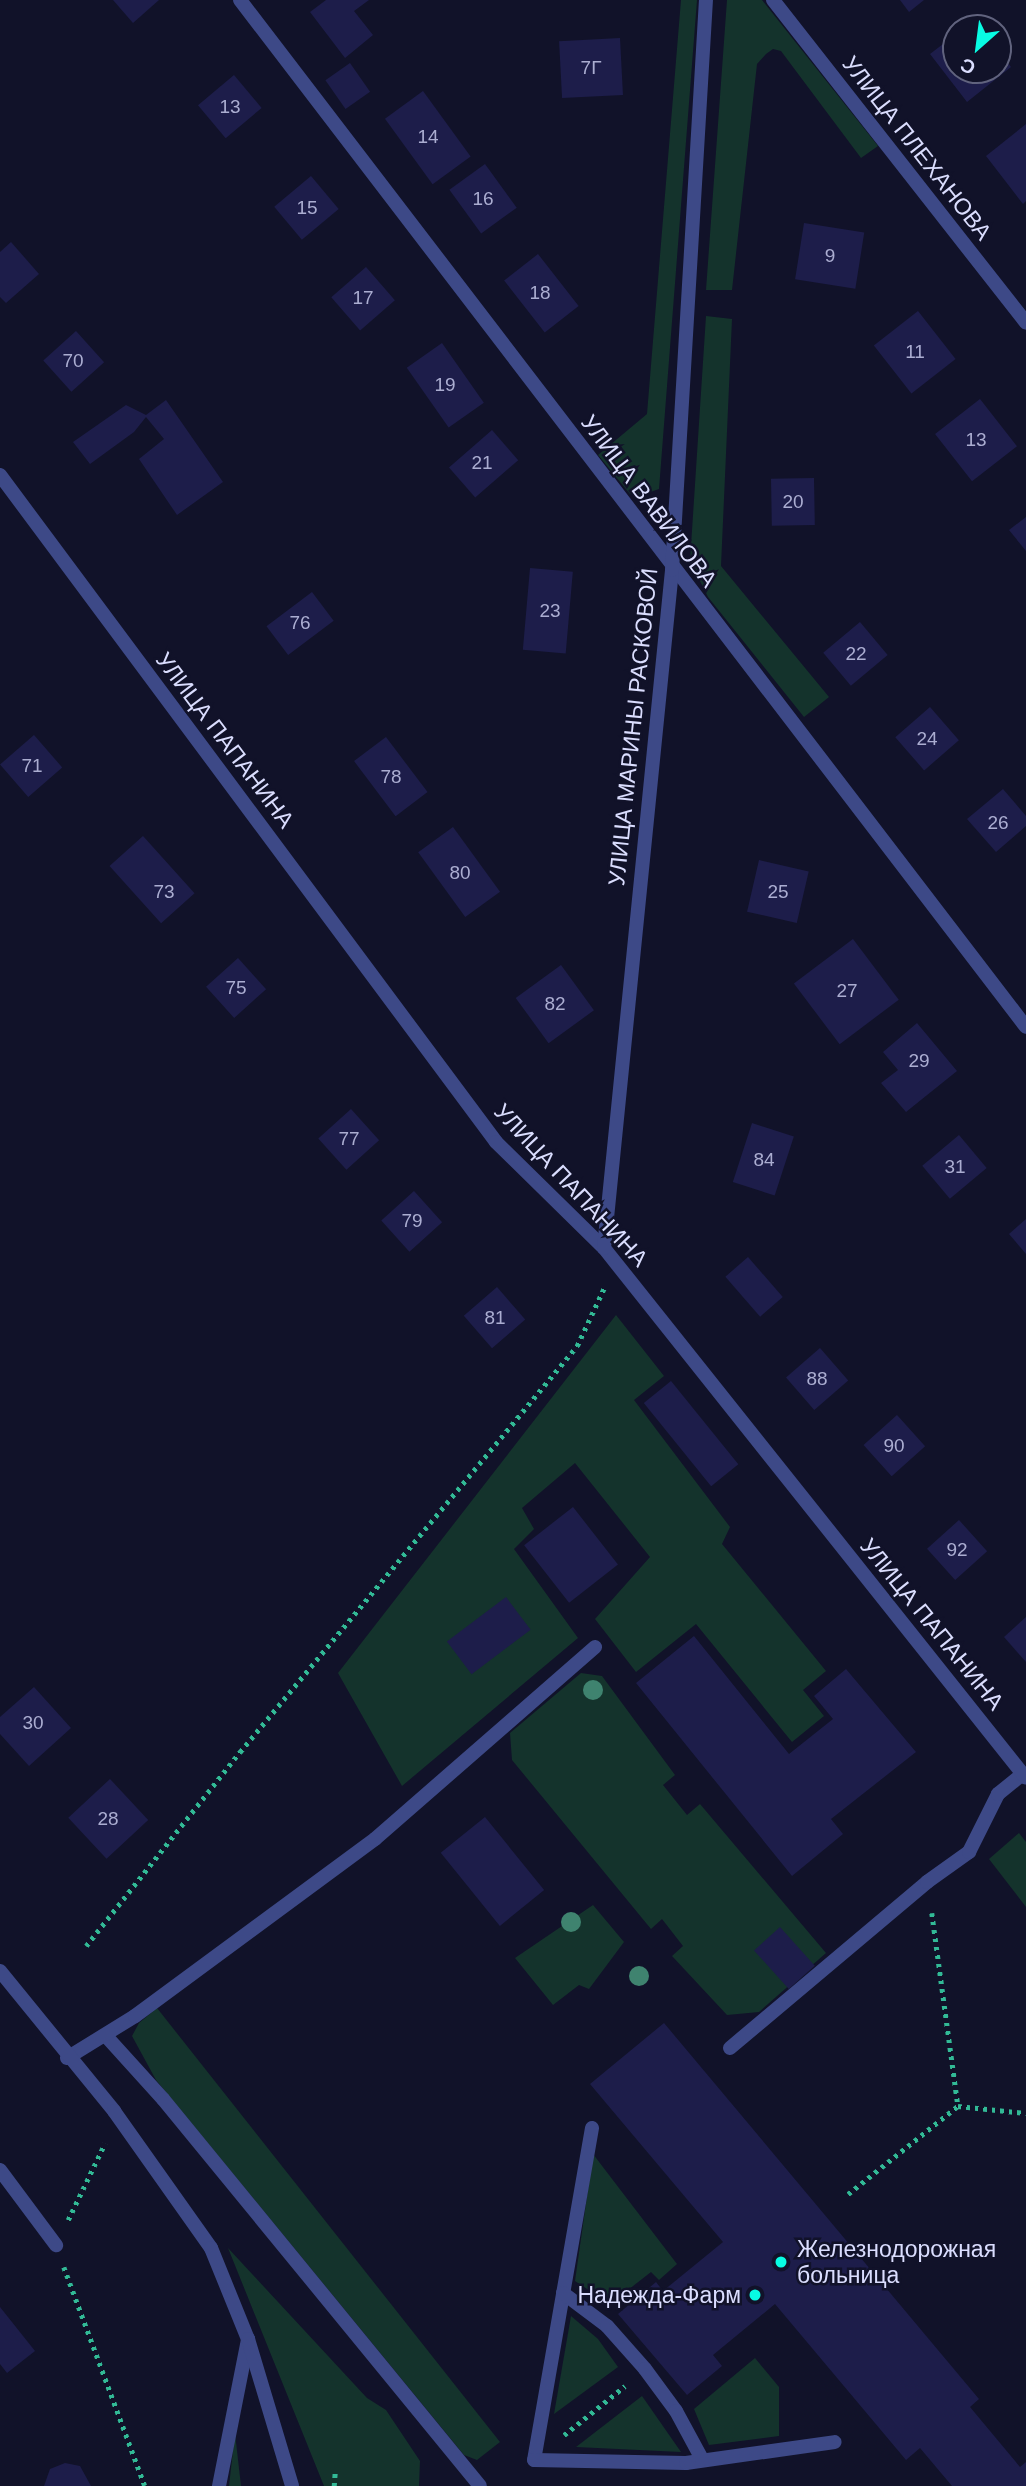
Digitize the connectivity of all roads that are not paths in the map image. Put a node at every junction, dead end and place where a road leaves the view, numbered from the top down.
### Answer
1 (240, 0) edge
2 (706, 0) edge
3 (773, 0) edge
4 (1026, 323) edge
5 (0, 475) edge
6 (672, 570) junction
7 (1026, 1027) edge
8 (604, 1248) junction
9 (595, 1647) dead end
10 (1024, 1776) edge
11 (0, 1971) edge
12 (106, 2036) junction
13 (730, 2048) dead end
14 (67, 2058) junction
15 (592, 2128) dead end
16 (0, 2170) edge
17 (56, 2245) road end
18 (563, 2293) junction
19 (248, 2339) junction
20 (835, 2442) dead end
21 (702, 2459) junction
22 (290, 2481) edge
23 (219, 2486) edge
24 (480, 2486) edge

1 - 6 street, УЛИЦА ВАВИЛОВА
2 - 6 street, УЛИЦА МАРИНЫ РАСКОВОЙ
3 - 4 street, УЛИЦА ПЛЕХАНОВА
5 - 8 street, УЛИЦА ПАПАНИНА
6 - 7 street, УЛИЦА ВАВИЛОВА
6 - 8 street, УЛИЦА МАРИНЫ РАСКОВОЙ
8 - 10 street, УЛИЦА ПАПАНИНА
9 - 12 street
10 - 13 street
11 - 14 street
12 - 14 street
12 - 24 street
14 - 19 street
15 - 18 street
16 - 17 street
18 - 21 street
18 - 21 street
19 - 22 street
19 - 23 street
20 - 21 street

